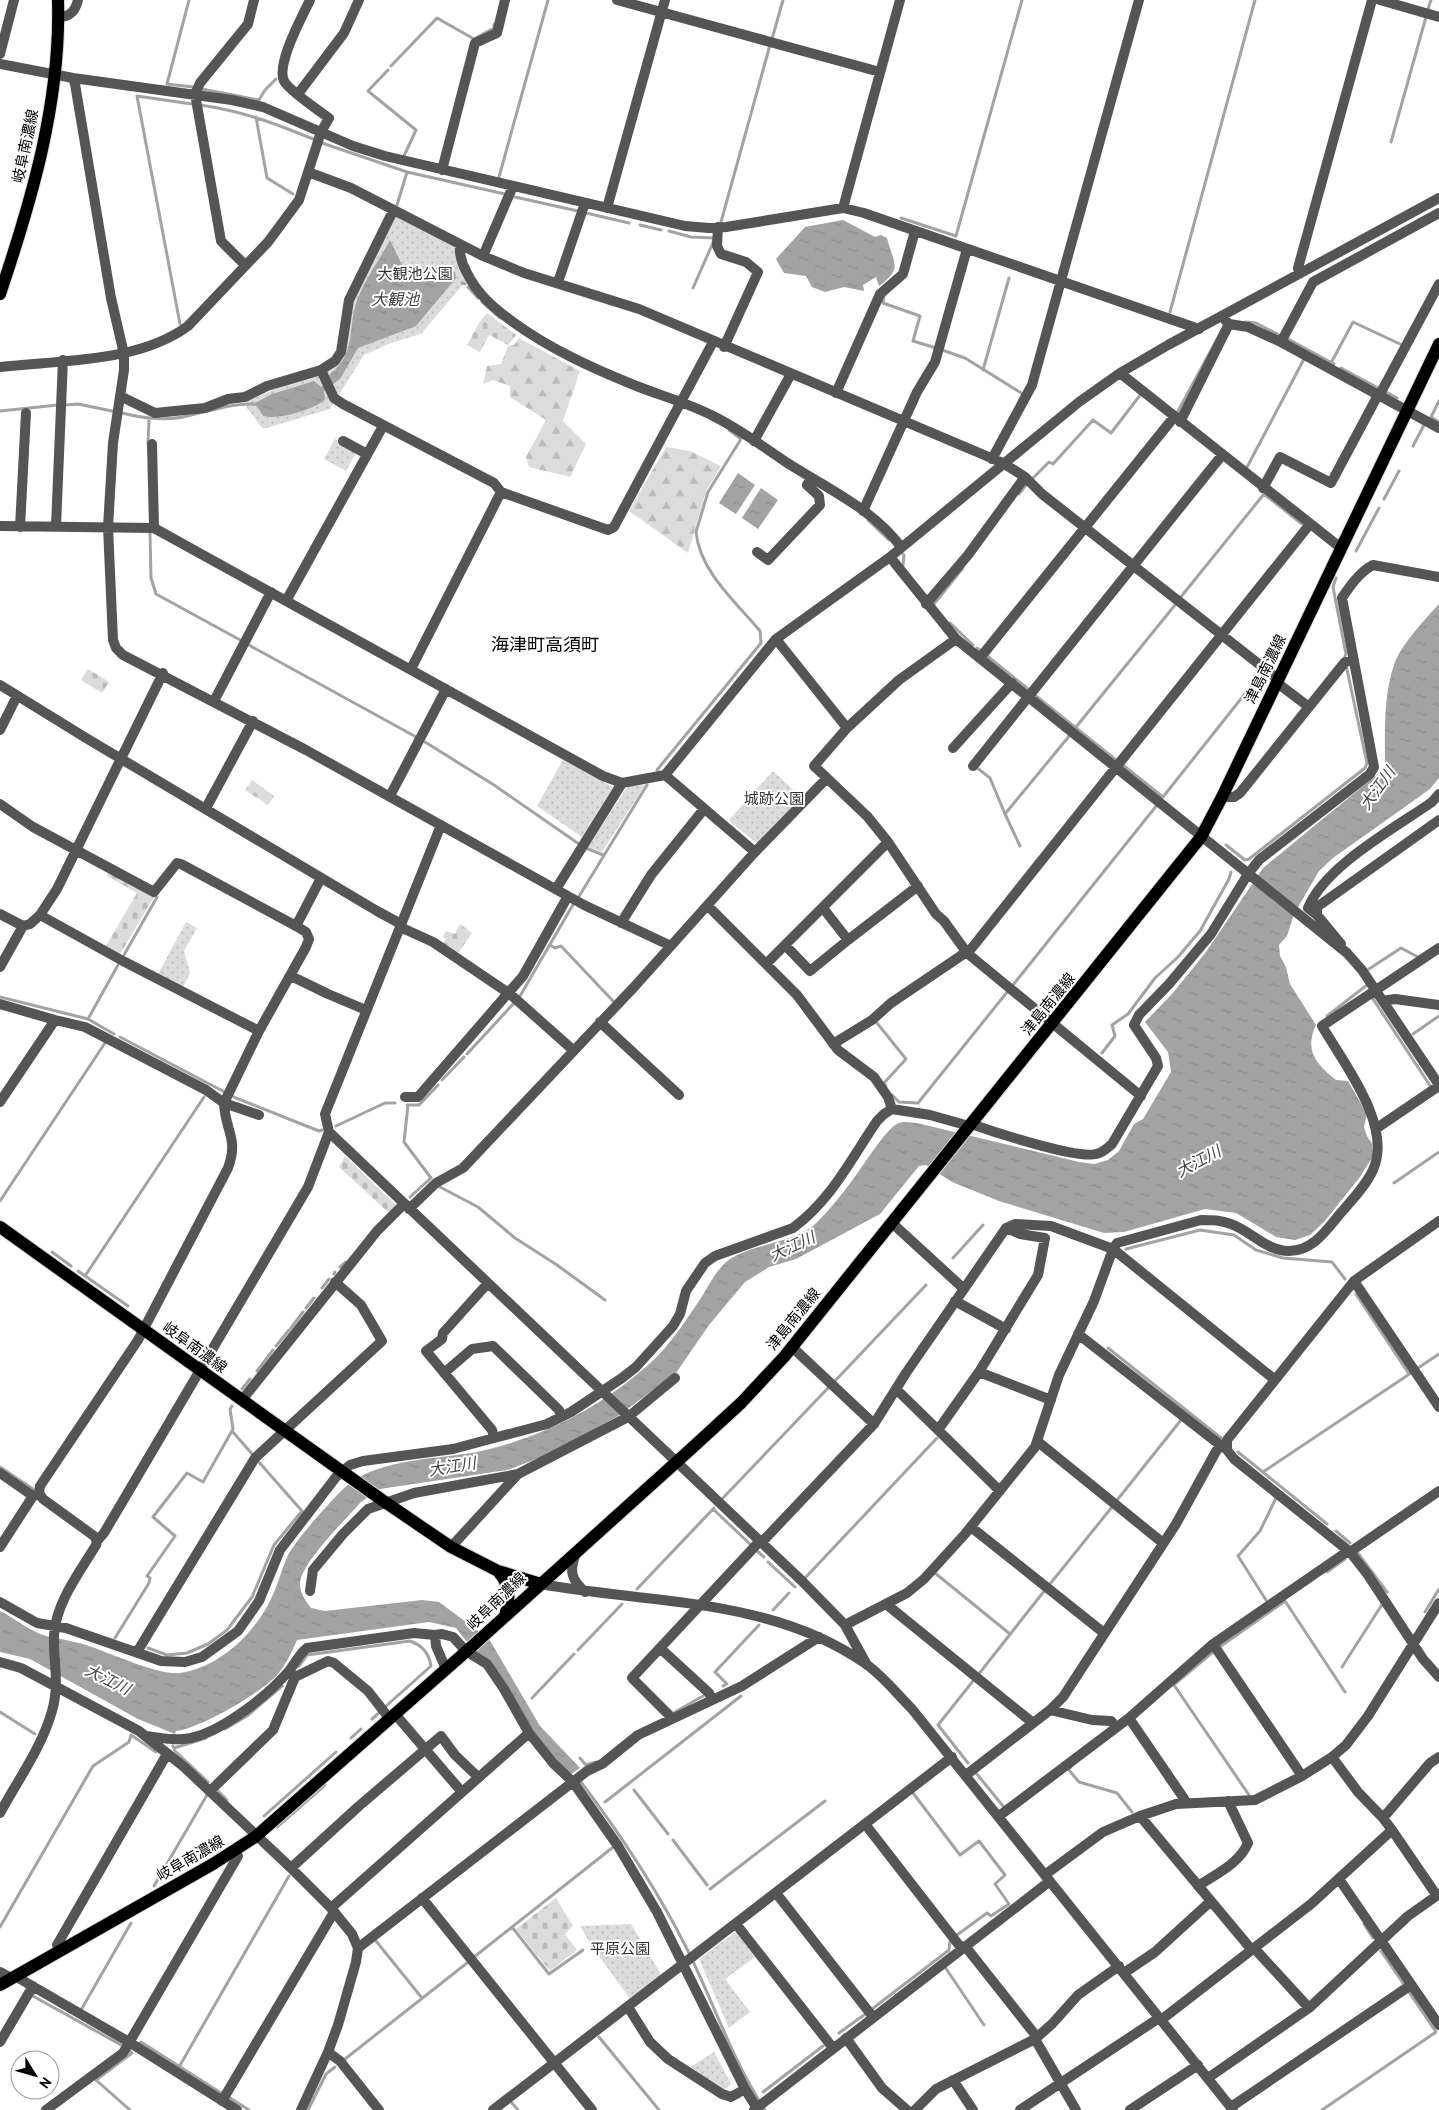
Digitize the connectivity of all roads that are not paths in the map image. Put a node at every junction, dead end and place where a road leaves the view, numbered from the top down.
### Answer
1 (14, 0) edge
2 (58, 0) edge
3 (78, 0) edge
4 (254, 0) edge
5 (310, 0) edge
6 (359, 0) edge
7 (505, 0) edge
8 (617, 0) edge
9 (665, 0) edge
10 (900, 0) edge
11 (1139, 0) edge
12 (1372, 0) edge
13 (1380, 0) edge
14 (661, 12) junction
15 (1439, 16) edge
16 (58, 18) junction
17 (0, 54) edge
18 (0, 64) edge
19 (880, 72) junction
20 (55, 73) junction
21 (73, 78) junction
22 (195, 94) junction
23 (298, 94) junction
24 (321, 132) junction
25 (442, 170) junction
26 (308, 172) junction
27 (513, 186) junction
28 (1439, 198) edge
29 (585, 203) junction
30 (607, 208) junction
31 (843, 208) junction
32 (392, 210) junction
33 (1439, 213) edge
34 (718, 227) junction
35 (916, 231) junction
36 (460, 244) junction
37 (967, 249) junction
38 (483, 256) junction
39 (245, 265) junction
40 (1299, 274) junction
41 (1062, 280) junction
42 (558, 282) junction
43 (1439, 284) edge
44 (0, 294) edge
45 (1226, 321) junction
46 (1199, 329) junction
47 (713, 342) junction
48 (1280, 342) junction
49 (1439, 344) edge
50 (724, 347) junction
51 (124, 354) junction
52 (63, 360) junction
53 (0, 367) edge
54 (321, 370) junction
55 (1120, 372) junction
56 (791, 374) junction
57 (836, 393) junction
58 (1379, 395) junction
59 (120, 396) junction
60 (682, 402) junction
61 (1407, 410) junction
62 (26, 413) dead end
63 (1177, 419) junction
64 (903, 420) junction
65 (383, 426) junction
66 (1439, 428) edge
67 (343, 441) dead end
68 (754, 442) junction
69 (152, 444) dead end
70 (367, 454) junction
71 (1222, 456) junction
72 (992, 459) junction
73 (1003, 463) junction
74 (1024, 477) junction
75 (812, 478) junction
76 (1263, 488) junction
77 (501, 492) junction
78 (863, 511) junction
79 (1310, 524) junction
80 (0, 526) edge
81 (56, 526) junction
82 (20, 527) junction
83 (108, 527) junction
84 (154, 528) junction
85 (1085, 528) junction
86 (901, 547) junction
87 (1341, 548) junction
88 (757, 552) dead end
89 (890, 557) junction
90 (1133, 566) junction
91 (1439, 577) edge
92 (271, 592) junction
93 (286, 601) junction
94 (926, 604) junction
95 (1221, 636) junction
96 (956, 638) junction
97 (776, 639) junction
98 (980, 658) junction
99 (1353, 660) junction
100 (411, 669) junction
101 (163, 673) junction
102 (1277, 680) junction
103 (1012, 683) junction
104 (0, 684) edge
105 (446, 689) junction
106 (17, 696) junction
107 (1029, 696) junction
108 (214, 700) junction
109 (1309, 707) junction
110 (253, 721) junction
111 (847, 728) junction
112 (0, 730) edge
113 (953, 748) dead end
114 (122, 760) junction
115 (973, 766) dead end
116 (1116, 766) junction
117 (665, 775) junction
118 (827, 778) junction
119 (622, 784) junction
120 (1439, 794) edge
121 (390, 796) junction
122 (1222, 797) junction
123 (0, 804) edge
124 (206, 808) junction
125 (704, 809) junction
126 (1439, 820) edge
127 (441, 825) junction
128 (1200, 837) junction
129 (888, 842) junction
130 (77, 851) junction
131 (755, 852) junction
132 (1249, 875) junction
133 (321, 878) junction
134 (918, 886) junction
135 (556, 889) junction
136 (568, 896) junction
137 (708, 906) junction
138 (822, 908) junction
139 (0, 914) edge
140 (40, 915) junction
141 (1317, 915) junction
142 (621, 923) junction
143 (401, 925) junction
144 (23, 926) junction
145 (296, 926) junction
146 (848, 940) junction
147 (670, 946) junction
148 (785, 946) junction
149 (1439, 948) edge
150 (966, 953) junction
151 (1347, 953) junction
152 (766, 964) junction
153 (0, 967) edge
154 (290, 976) junction
155 (1376, 990) junction
156 (510, 994) junction
157 (1383, 1001) junction
158 (0, 1004) edge
159 (1439, 1005) edge
160 (366, 1010) junction
161 (55, 1020) junction
162 (600, 1022) junction
163 (1053, 1023) junction
164 (258, 1031) junction
165 (833, 1044) junction
166 (572, 1050) junction
167 (1439, 1086) edge
168 (679, 1095) dead end
169 (1141, 1096) junction
170 (226, 1097) junction
171 (405, 1097) dead end
172 (0, 1102) edge
173 (892, 1109) junction
174 (259, 1115) dead end
175 (969, 1127) junction
176 (1377, 1128) junction
177 (329, 1132) junction
178 (406, 1206) junction
179 (1439, 1221) edge
180 (892, 1223) junction
181 (0, 1227) edge
182 (1006, 1228) junction
183 (1112, 1249) junction
184 (1354, 1281) junction
185 (335, 1282) junction
186 (488, 1283) junction
187 (963, 1288) junction
188 (955, 1301) junction
189 (143, 1329) junction
190 (1006, 1329) junction
191 (1078, 1334) junction
192 (792, 1347) junction
193 (200, 1369) junction
194 (979, 1372) junction
195 (444, 1373) junction
196 (675, 1378) dead end
197 (1274, 1379) junction
198 (897, 1390) junction
199 (603, 1393) junction
200 (242, 1400) junction
201 (1051, 1400) junction
202 (1439, 1407) edge
203 (627, 1416) junction
204 (560, 1417) junction
205 (874, 1424) junction
206 (283, 1430) junction
207 (938, 1430) junction
208 (494, 1438) junction
209 (1037, 1441) junction
210 (1223, 1448) junction
211 (676, 1462) junction
212 (0, 1473) edge
213 (344, 1473) junction
214 (518, 1474) junction
215 (1000, 1491) junction
216 (1439, 1491) edge
217 (36, 1494) junction
218 (384, 1502) junction
219 (971, 1527) junction
220 (96, 1540) junction
221 (760, 1542) junction
222 (1163, 1543) junction
223 (0, 1547) edge
224 (451, 1547) junction
225 (1349, 1551) junction
226 (576, 1552) junction
227 (498, 1571) junction
228 (540, 1584) junction
229 (310, 1591) dead end
230 (585, 1592) junction
231 (0, 1602) edge
232 (1439, 1602) edge
233 (886, 1604) junction
234 (700, 1605) junction
235 (505, 1616) junction
236 (845, 1625) junction
237 (55, 1630) junction
238 (1104, 1633) junction
239 (435, 1635) junction
240 (818, 1637) junction
241 (1213, 1644) junction
242 (1413, 1645) junction
243 (660, 1648) junction
244 (468, 1650) junction
245 (137, 1652) junction
246 (0, 1662) edge
247 (868, 1665) junction
248 (446, 1669) junction
249 (292, 1674) junction
250 (1439, 1677) edge
251 (57, 1683) junction
252 (712, 1700) junction
253 (1050, 1710) junction
254 (392, 1716) junction
255 (672, 1718) junction
256 (1129, 1718) junction
257 (1033, 1723) junction
258 (1116, 1727) junction
259 (529, 1733) junction
260 (145, 1736) junction
261 (426, 1750) junction
262 (167, 1754) junction
263 (952, 1757) junction
264 (1332, 1757) junction
265 (1439, 1757) edge
266 (966, 1775) junction
267 (477, 1776) junction
268 (1302, 1776) junction
269 (573, 1782) junction
270 (210, 1791) junction
271 (461, 1791) junction
272 (1228, 1801) junction
273 (1187, 1803) junction
274 (0, 1813) edge
275 (999, 1816) junction
276 (1140, 1816) junction
277 (1383, 1818) junction
278 (865, 1824) junction
279 (1392, 1830) junction
280 (255, 1837) junction
281 (235, 1850) junction
282 (291, 1868) junction
283 (1048, 1877) junction
284 (1339, 1879) junction
285 (1198, 1886) junction
286 (776, 1893) junction
287 (1438, 1895) edge
288 (422, 1898) junction
289 (1211, 1901) junction
290 (332, 1910) junction
291 (736, 1924) junction
292 (1381, 1941) junction
293 (358, 1948) junction
294 (964, 1948) junction
295 (1252, 1949) junction
296 (60, 1950) junction
297 (689, 1960) junction
298 (1121, 1969) junction
299 (7, 1978) edge
300 (1411, 1985) junction
301 (32, 1986) junction
302 (628, 2007) junction
303 (1309, 2008) junction
304 (873, 2017) junction
305 (1160, 2019) junction
306 (1439, 2025) edge
307 (846, 2038) junction
308 (1036, 2038) junction
309 (0, 2042) edge
310 (129, 2042) junction
311 (833, 2048) junction
312 (328, 2052) junction
313 (554, 2063) junction
314 (1198, 2065) junction
315 (1208, 2078) junction
316 (953, 2080) junction
317 (1059, 2084) junction
318 (745, 2089) junction
319 (222, 2101) junction
320 (757, 2108) edge
321 (1232, 2108) edge
322 (46, 2110) edge
323 (235, 2110) edge
324 (301, 2110) edge
325 (379, 2110) edge
326 (494, 2110) edge
327 (592, 2110) edge
328 (907, 2110) edge
329 (916, 2110) edge
330 (972, 2110) edge
331 (1020, 2110) edge
332 (1076, 2110) edge
333 (1130, 2110) edge

1 - 17 street
2 - 16 main road, 岐阜南濃線
3 - 16 street
4 - 22 street
5 - 23 street
6 - 23 street
7 - 25 street
8 - 14 street
9 - 14 street
10 - 19 street
11 - 41 street
12 - 40 street
13 - 15 street
14 - 19 street
14 - 30 street
16 - 20 main road, 岐阜南濃線
18 - 20 street
19 - 31 street
20 - 21 street
20 - 44 main road, 岐阜南濃線
21 - 22 street
21 - 51 street
22 - 24 street
22 - 39 street
23 - 24 street
24 - 25 street
24 - 26 street
25 - 27 street
26 - 32 street
26 - 39 street
27 - 29 street
27 - 38 street
28 - 40 street
29 - 30 street
29 - 42 street
30 - 34 street
31 - 34 street
31 - 35 street
32 - 36 street
32 - 54 street
33 - 48 street
34 - 50 street
35 - 37 street
35 - 57 street
36 - 38 street
36 - 60 street
37 - 41 street
37 - 64 street
38 - 42 street
39 - 51 street
40 - 45 street
41 - 46 street
41 - 72 street
42 - 47 street
43 - 58 street
45 - 46 street
45 - 48 street
45 - 63 street
46 - 55 street
47 - 50 street
47 - 60 street
48 - 58 street
49 - 61 main road, 津島南濃線
50 - 56 street
51 - 52 street
51 - 59 street
52 - 53 street
52 - 81 street
54 - 59 street
54 - 65 street
55 - 63 street
55 - 73 street
56 - 57 street
56 - 68 street
57 - 64 street
58 - 61 street
58 - 76 street
59 - 83 street
60 - 68 street
60 - 77 street
61 - 66 street
61 - 87 main road, 津島南濃線
62 - 82 street
63 - 71 street
63 - 85 street
64 - 72 street
64 - 78 street
65 - 70 street
65 - 77 street
67 - 70 street
68 - 75 street
69 - 84 street
70 - 93 street
71 - 76 street
71 - 90 street
72 - 73 street
73 - 74 street
73 - 86 street
74 - 85 street
74 - 94 street
75 - 78 street
75 - 88 street
76 - 79 street
77 - 100 street
78 - 86 street
79 - 87 street
79 - 95 street
80 - 82 street
81 - 82 street
81 - 83 street
83 - 84 street
83 - 101 street
84 - 92 street
85 - 90 street
85 - 98 street
86 - 89 street
87 - 102 main road, 津島南濃線
89 - 94 street
89 - 97 street
90 - 95 street
90 - 107 street
91 - 99 street
92 - 93 street
92 - 108 street
93 - 100 street
94 - 96 street
95 - 102 street
95 - 116 street
96 - 98 street
96 - 111 street
97 - 111 street
97 - 117 street
98 - 103 street
99 - 109 street
99 - 132 street
100 - 105 street
101 - 108 street
101 - 114 street
102 - 109 street
102 - 122 main road, 津島南濃線
103 - 107 street
103 - 113 street
104 - 106 street
105 - 119 street
105 - 121 street
106 - 112 street
106 - 114 street
107 - 115 street
107 - 116 street
108 - 110 street
109 - 122 street
110 - 121 street
110 - 124 street
111 - 118 street
114 - 124 street
114 - 130 street
116 - 128 street
116 - 150 street
117 - 119 street
117 - 125 street
118 - 129 street
118 - 131 street
119 - 135 street
120 - 141 street
121 - 127 street
122 - 128 main road, 津島南濃線
123 - 130 street
124 - 133 street
125 - 131 street
125 - 142 street
126 - 141 street
127 - 135 street
127 - 143 street
128 - 132 street
128 - 163 main road, 津島南濃線
129 - 134 street
129 - 138 street
130 - 140 street
130 - 145 street
131 - 137 street
132 - 151 street
132 - 169 street
133 - 143 street
133 - 145 street
134 - 146 street
134 - 150 street
135 - 136 street
136 - 142 street
136 - 156 street
137 - 147 street
137 - 152 street
138 - 146 street
138 - 148 street
139 - 144 street
140 - 144 street
140 - 164 street
141 - 151 street
142 - 147 street
143 - 156 street
143 - 160 street
144 - 153 street
145 - 154 street
146 - 148 street
147 - 162 street
148 - 152 street
149 - 155 street
150 - 163 street
150 - 165 street
151 - 155 street
152 - 165 street
154 - 160 street
154 - 164 street
155 - 157 street
155 - 176 street
156 - 166 street
156 - 171 street
157 - 159 street
157 - 167 street
158 - 161 street
160 - 177 street
161 - 170 street
161 - 172 street
162 - 166 street
162 - 168 street
163 - 169 street
163 - 175 main road, 津島南濃線
164 - 170 street
165 - 173 street
166 - 178 street
167 - 176 street
169 - 175 street
170 - 174 street
170 - 189 street
173 - 175 street
173 - 199 street
175 - 180 main road, 津島南濃線
176 - 183 street
177 - 178 street
177 - 193 street
178 - 185 street
178 - 186 street
179 - 184 street
180 - 187 street
180 - 192 main road, 津島南濃線
181 - 189 main road, 岐阜南濃線
182 - 183 street
182 - 187 street
182 - 190 street
183 - 191 street
183 - 197 street
184 - 197 street
184 - 202 street
185 - 200 street
185 - 206 street
186 - 195 street
186 - 199 street
187 - 188 street
188 - 190 street
188 - 198 street
189 - 193 main road, 岐阜南濃線
189 - 217 street
190 - 194 street
191 - 201 street
191 - 210 street
192 - 205 street
192 - 211 main road, 津島南濃線
193 - 200 main road, 岐阜南濃線
193 - 220 street
194 - 201 street
194 - 207 street
195 - 204 street
195 - 208 street
196 - 203 street
197 - 210 street
198 - 205 street
198 - 207 street
199 - 203 street
199 - 204 street
200 - 206 main road, 岐阜南濃線
201 - 209 street
203 - 211 street
203 - 214 street
204 - 208 street
205 - 221 street
206 - 213 main road, 岐阜南濃線
206 - 245 street
207 - 215 street
208 - 213 street
209 - 215 street
209 - 222 street
210 - 222 street
210 - 225 street
211 - 221 street
211 - 226 main road, 津島南濃線
212 - 217 street
213 - 218 main road, 岐阜南濃線
213 - 245 street
214 - 218 street
214 - 224 street
215 - 219 street
216 - 225 street
217 - 220 street
217 - 223 street
218 - 224 main road, 岐阜南濃線
218 - 229 street
219 - 233 street
219 - 238 street
220 - 237 street
221 - 234 street
221 - 236 street
222 - 238 street
224 - 227 main road, 岐阜南濃線
225 - 241 street
225 - 242 street
226 - 228 main road, 津島南濃線
226 - 230 street
227 - 228 main road, 岐阜南濃線
227 - 235 main road
228 - 230 street
228 - 235 main road, 岐阜南濃線
230 - 234 street
231 - 237 street
232 - 242 street
233 - 236 street
233 - 257 street
234 - 240 street
234 - 243 street
235 - 244 main road, 岐阜南濃線
236 - 247 street
237 - 245 street
237 - 251 street
238 - 253 street
239 - 244 street
239 - 248 street
239 - 249 street
240 - 247 street
240 - 252 street
241 - 256 street
241 - 268 street
242 - 250 street
242 - 264 street
243 - 252 street
243 - 255 street
244 - 248 main road, 岐阜南濃線
244 - 259 street
246 - 251 street
247 - 263 street
248 - 254 main road, 岐阜南濃線
249 - 254 street
249 - 260 street
249 - 270 street
251 - 260 street
251 - 274 street
252 - 255 street
253 - 257 street
253 - 258 street
254 - 261 street
254 - 280 main road, 岐阜南濃線
255 - 269 street
256 - 258 street
256 - 273 street
257 - 266 street
258 - 275 street
259 - 267 street
259 - 269 street
260 - 262 street
261 - 267 street
261 - 271 street
261 - 282 street
262 - 270 street
262 - 296 street
263 - 266 street
263 - 278 street
264 - 268 street
264 - 277 street
265 - 277 street
266 - 275 street
267 - 271 street
268 - 272 street
269 - 288 street
269 - 297 street
270 - 280 street
271 - 290 street
272 - 273 street
272 - 285 street
273 - 276 street
275 - 283 street
276 - 283 street
276 - 285 street
277 - 279 street
278 - 286 street
278 - 294 street
279 - 284 street
279 - 287 street
280 - 281 main road, 岐阜南濃線
280 - 282 street
281 - 296 main road, 岐阜南濃線
281 - 310 street
282 - 290 street
283 - 294 street
283 - 298 street
284 - 292 street
284 - 295 street
285 - 289 street
286 - 291 street
286 - 304 street
287 - 292 street
288 - 293 street
288 - 313 street
289 - 295 street
289 - 298 street
290 - 293 street
290 - 319 street
291 - 297 street
291 - 311 street
292 - 300 street
292 - 303 street
293 - 312 street
294 - 304 street
294 - 308 street
295 - 303 street
295 - 305 street
296 - 299 main road, 岐阜南濃線
297 - 302 street
297 - 318 street
298 - 305 street
298 - 308 street
299 - 301 street
300 - 306 street
300 - 321 street
301 - 309 street
301 - 310 street
302 - 313 street
302 - 318 street
303 - 315 street
304 - 307 street
305 - 314 street
305 - 317 street
307 - 311 street
307 - 328 street
308 - 316 street
308 - 317 street
310 - 319 street
310 - 322 street
311 - 320 street
312 - 324 street
312 - 325 street
313 - 326 street
313 - 327 street
314 - 315 street
314 - 333 street
315 - 321 street
316 - 329 street
316 - 330 street
317 - 331 street
317 - 332 street
318 - 320 street
319 - 323 street

